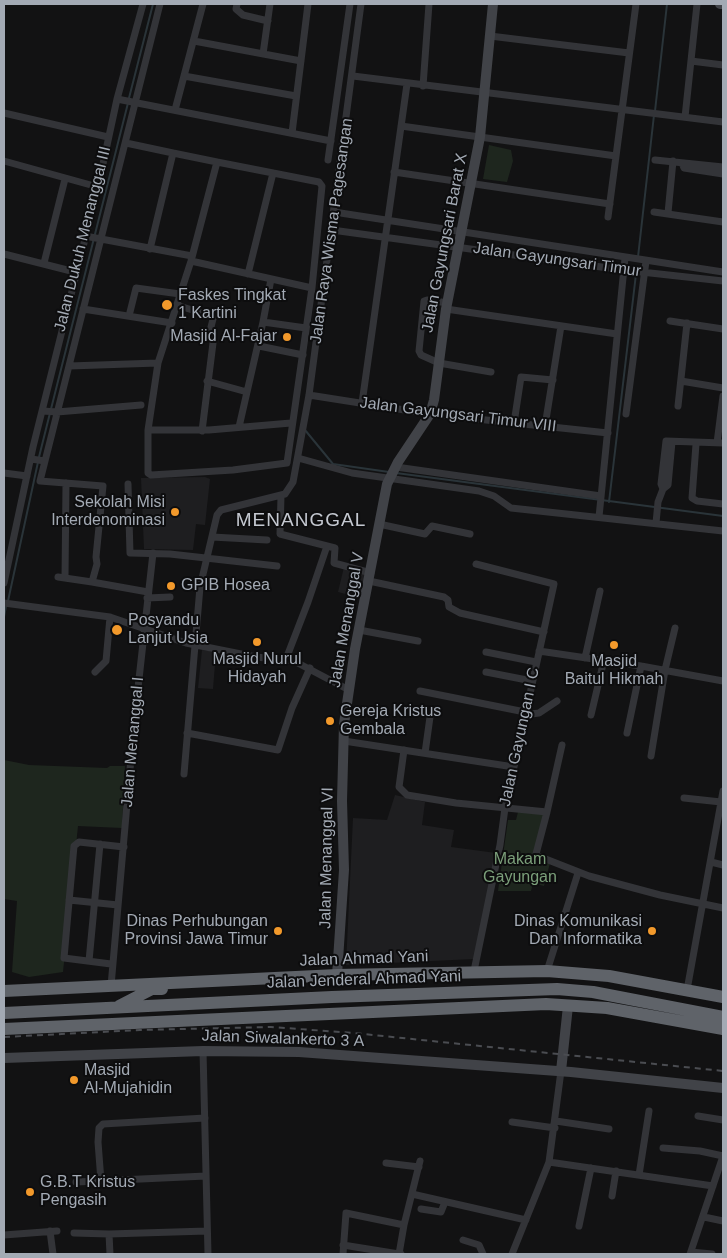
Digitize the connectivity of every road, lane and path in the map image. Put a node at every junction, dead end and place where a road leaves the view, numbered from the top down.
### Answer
1 (143, 4) edge
2 (160, 4) edge
3 (203, 4) edge
4 (237, 4) edge
5 (270, 4) edge
6 (308, 4) edge
7 (350, 4) edge
8 (361, 4) edge
9 (429, 4) edge
10 (494, 4) edge
11 (636, 4) edge
12 (697, 4) edge
13 (268, 20) junction
14 (490, 36) junction
15 (194, 41) junction
16 (630, 53) junction
17 (263, 54) junction
18 (301, 61) junction
19 (691, 61) junction
20 (723, 65) edge
21 (184, 76) junction
22 (353, 76) junction
23 (407, 84) junction
24 (423, 86) junction
25 (485, 94) junction
26 (296, 96) junction
27 (118, 99) junction
28 (135, 102) junction
29 (622, 109) junction
30 (175, 110) junction
31 (4, 113) edge
32 (685, 117) junction
33 (723, 122) edge
34 (401, 126) junction
35 (292, 133) junction
36 (108, 137) junction
37 (480, 137) junction
38 (331, 141) junction
39 (126, 143) junction
40 (173, 153) junction
41 (616, 156) junction
42 (328, 160) dead end
43 (655, 160) dead end
44 (4, 161) edge
45 (673, 161) junction
46 (217, 162) junction
47 (682, 163) junction
48 (723, 167) edge
49 (394, 172) junction
50 (273, 173) junction
51 (723, 174) edge
52 (65, 179) junction
53 (472, 183) junction
54 (98, 187) junction
55 (610, 204) junction
56 (334, 212) junction
57 (654, 212) dead end
58 (668, 213) junction
59 (608, 217) dead end
60 (387, 221) junction
61 (723, 222) edge
62 (332, 230) junction
63 (462, 233) junction
64 (384, 237) junction
65 (93, 238) junction
66 (458, 246) junction
67 (150, 249) junction
68 (4, 254) edge
69 (192, 258) junction
70 (627, 258) junction
71 (644, 261) junction
72 (44, 263) junction
73 (626, 270) junction
74 (75, 272) junction
75 (642, 272) junction
76 (723, 272) edge
77 (248, 274) junction
78 (271, 279) junction
79 (723, 281) edge
80 (312, 288) junction
81 (180, 294) junction
82 (176, 306) junction
83 (447, 306) junction
84 (83, 309) junction
85 (129, 316) junction
86 (172, 322) junction
87 (263, 322) junction
88 (670, 322) dead end
89 (687, 323) junction
90 (561, 326) junction
91 (306, 328) junction
92 (723, 329) edge
93 (617, 334) junction
94 (259, 346) junction
95 (303, 355) junction
96 (439, 362) junction
97 (158, 363) junction
98 (69, 366) junction
99 (491, 372) dead end
100 (553, 380) junction
101 (207, 381) junction
102 (681, 381) junction
103 (723, 388) edge
104 (247, 392) junction
105 (309, 395) junction
106 (723, 396) edge
107 (362, 403) junction
108 (141, 405) dead end
109 (678, 406) dead end
110 (43, 411) junction
111 (57, 412) junction
112 (430, 414) junction
113 (626, 414) dead end
114 (291, 423) junction
115 (514, 423) junction
116 (546, 426) junction
117 (239, 427) junction
118 (148, 430) junction
119 (202, 431) junction
120 (608, 433) junction
121 (720, 443) edge
122 (696, 444) junction
123 (298, 458) junction
124 (31, 459) junction
125 (44, 461) junction
126 (4, 473) edge
127 (393, 473) junction
128 (27, 476) junction
129 (66, 483) junction
130 (128, 484) dead end
131 (281, 496) junction
132 (601, 498) junction
133 (723, 504) edge
134 (599, 513) junction
135 (656, 519) junction
136 (379, 524) junction
137 (723, 531) edge
138 (470, 534) dead end
139 (212, 536) junction
140 (267, 540) dead end
141 (327, 546) junction
142 (152, 553) junction
143 (207, 557) junction
144 (476, 564) dead end
145 (277, 566) dead end
146 (370, 577) junction
147 (92, 582) junction
148 (4, 583) edge
149 (600, 591) dead end
150 (147, 595) junction
151 (170, 597) dead end
152 (5, 603) edge
153 (110, 617) junction
154 (145, 628) junction
155 (675, 628) dead end
156 (359, 630) junction
157 (544, 632) junction
158 (418, 641) dead end
159 (194, 644) junction
160 (539, 651) junction
161 (486, 652) dead end
162 (585, 658) junction
163 (286, 660) junction
164 (604, 660) junction
165 (536, 662) junction
166 (641, 666) junction
167 (310, 668) junction
168 (665, 670) junction
169 (95, 672) dead end
170 (486, 672) dead end
171 (532, 681) junction
172 (723, 681) edge
173 (349, 690) junction
174 (420, 691) dead end
175 (557, 701) dead end
176 (525, 714) junction
177 (591, 715) dead end
178 (430, 717) dead end
179 (187, 733) junction
180 (627, 733) dead end
181 (344, 741) junction
182 (562, 745) dead end
183 (404, 750) junction
184 (425, 753) junction
185 (651, 756) dead end
186 (514, 767) junction
187 (184, 774) dead end
188 (723, 791) edge
189 (684, 798) dead end
190 (721, 802) junction
191 (505, 808) junction
192 (547, 812) junction
193 (100, 844) junction
194 (124, 847) junction
195 (710, 862) junction
196 (723, 865) edge
197 (578, 873) junction
198 (69, 900) junction
199 (95, 902) junction
200 (118, 904) junction
201 (704, 905) junction
202 (723, 908) edge
203 (88, 962) junction
204 (111, 964) junction
205 (474, 971) junction
206 (547, 971) junction
207 (338, 975) junction
208 (223, 980) junction
209 (111, 986) junction
210 (687, 990) junction
211 (4, 991) edge
212 (722, 997) edge
213 (568, 1006) junction
214 (114, 1008) junction
215 (4, 1013) edge
216 (723, 1016) edge
217 (4, 1029) edge
218 (723, 1029) edge
219 (204, 1051) junction
220 (4, 1058) edge
221 (561, 1071) junction
222 (723, 1088) edge
223 (650, 1111) dead end
224 (698, 1116) dead end
225 (206, 1118) junction
226 (723, 1120) edge
227 (512, 1122) dead end
228 (555, 1125) junction
229 (609, 1129) dead end
230 (663, 1148) dead end
231 (723, 1156) edge
232 (549, 1162) junction
233 (386, 1163) dead end
234 (591, 1168) junction
235 (616, 1171) junction
236 (640, 1175) junction
237 (206, 1176) junction
238 (102, 1181) junction
239 (76, 1182) dead end
240 (713, 1186) junction
241 (412, 1194) junction
242 (612, 1196) dead end
243 (444, 1202) junction
244 (421, 1209) dead end
245 (704, 1217) junction
246 (526, 1220) junction
247 (723, 1221) edge
248 (404, 1225) junction
249 (579, 1226) dead end
250 (207, 1231) junction
251 (74, 1233) dead end
252 (109, 1234) junction
253 (4, 1235) edge
254 (463, 1240) dead end
255 (343, 1245) junction
256 (691, 1253) edge
257 (53, 1254) edge
258 (110, 1254) edge
259 (208, 1254) edge
260 (343, 1254) edge
261 (400, 1254) edge
262 (483, 1254) edge
263 (512, 1254) edge
264 (712, 1254) edge

1 - 27 street, Jalan Dukuh Menanggal III
2 - 28 street
3 - 15 street
4 - 13 street
5 - 13 street
6 - 18 street
7 - 38 street, Jalan Raya Wisma Pagesangan
8 - 22 street, Jalan Raya Wisma Pagesangan
9 - 24 street
10 - 14 street, Jalan Gayungsari Barat X
11 - 16 street
12 - 19 street
13 - 17 street
14 - 16 street
14 - 25 street, Jalan Gayungsari Barat X
15 - 17 street
15 - 21 street
16 - 29 street
17 - 18 street
18 - 26 street
19 - 20 street
19 - 32 street
21 - 26 street
21 - 30 street
22 - 23 street
22 - 56 street, Jalan Raya Wisma Pagesangan
23 - 24 street
23 - 34 street
24 - 25 street
25 - 29 street
25 - 37 street, Jalan Gayungsari Barat X
26 - 35 street
27 - 28 street
27 - 36 street, Jalan Dukuh Menanggal III
28 - 30 street
28 - 39 street
29 - 32 street
29 - 41 street
30 - 35 street
31 - 36 street
32 - 33 street
34 - 37 street
34 - 49 street
35 - 38 street
36 - 54 street, Jalan Dukuh Menanggal III
37 - 41 street
37 - 53 street, Jalan Gayungsari Barat X
38 - 42 street, Jalan Raya Wisma Pagesangan
39 - 40 street
39 - 65 street
40 - 46 street
40 - 67 street
41 - 55 street
43 - 45 street
44 - 52 street
45 - 47 street
45 - 58 street
46 - 50 street
46 - 69 street
47 - 48 street
47 - 51 street
49 - 53 street
49 - 60 street
50 - 77 street
50 - 80 street
52 - 54 street
52 - 72 street
53 - 55 street
53 - 63 street, Jalan Gayungsari Barat X
54 - 65 street, Jalan Dukuh Menanggal III
55 - 59 street
56 - 60 street, Jalan Gayungsari Timur
56 - 62 street, Jalan Raya Wisma Pagesangan
57 - 58 street
58 - 61 street
60 - 63 street, Jalan Gayungsari Timur
60 - 64 street
62 - 64 street, Jalan Gayungsari Timur
62 - 105 street, Jalan Raya Wisma Pagesangan
63 - 66 street, Jalan Gayungsari Barat X
63 - 70 street, Jalan Gayungsari Timur
64 - 66 street, Jalan Gayungsari Timur
64 - 107 street
65 - 67 street
65 - 74 street, Jalan Dukuh Menanggal III
65 - 84 street
66 - 73 street, Jalan Gayungsari Timur
66 - 83 street, Jalan Gayungsari Barat X
67 - 69 street
68 - 72 street
69 - 77 street
69 - 81 street
70 - 71 street, Jalan Gayungsari Timur
70 - 73 street
71 - 75 street
71 - 76 street, Jalan Gayungsari Timur
72 - 74 street
73 - 75 street, Jalan Gayungsari Timur
73 - 93 street
74 - 110 street, Jalan Dukuh Menanggal III
75 - 79 street, Jalan Gayungsari Timur
75 - 113 street
77 - 78 street
78 - 80 street
78 - 87 street
80 - 91 street
81 - 82 street
81 - 85 street
82 - 86 street
82 - 101 street
83 - 90 street
83 - 96 street, Jalan Gayungsari Barat X
83 - 96 street
84 - 85 street
84 - 98 street
85 - 86 street
86 - 97 street
87 - 91 street
87 - 94 street
88 - 89 street
89 - 92 street
89 - 102 street
90 - 93 street
90 - 100 street
91 - 95 street
93 - 120 street
94 - 95 street
94 - 104 street
95 - 114 street
96 - 99 street
96 - 112 street, Jalan Gayungsari Barat X
97 - 98 street
97 - 118 street
98 - 111 street
100 - 115 street
100 - 116 street
101 - 104 street
101 - 119 street
102 - 103 street
102 - 109 street
104 - 117 street
105 - 107 street, Jalan Gayungsari Timur VIII
105 - 123 street, Jalan Raya Wisma Pagesangan
106 - 121 street
107 - 112 street, Jalan Gayungsari Timur VIII
108 - 111 street
110 - 111 street
110 - 124 street, Jalan Dukuh Menanggal III
111 - 125 street
112 - 115 street, Jalan Gayungsari Timur VIII
112 - 127 street, Jalan Gayungsari Barat X
114 - 117 street
114 - 118 street
115 - 116 street, Jalan Gayungsari Timur VIII
116 - 120 street, Jalan Gayungsari Timur VIII
117 - 119 street
118 - 119 street
120 - 132 street
121 - 122 street
122 - 133 street
122 - 135 street
123 - 127 street
123 - 131 street, Jalan Raya Wisma Pagesangan
124 - 125 street
124 - 128 street, Jalan Dukuh Menanggal III
125 - 129 street
126 - 128 street
127 - 132 street
127 - 134 street
127 - 136 street, Jalan Menanggal V
128 - 148 street, Jalan Dukuh Menanggal III
129 - 147 street
129 - 147 street
130 - 142 street
131 - 139 street
131 - 141 street
132 - 134 street
134 - 135 street
135 - 137 street
136 - 138 street
136 - 146 street, Jalan Menanggal V
139 - 140 street
139 - 143 street
141 - 146 street
141 - 163 street
142 - 143 street
142 - 150 street, Jalan Menanggal I
143 - 145 street
143 - 159 street
144 - 157 street, Jalan Gayungan I C
146 - 156 street, Jalan Menanggal V
146 - 157 street
147 - 150 street
149 - 162 street
150 - 151 street
150 - 154 street, Jalan Menanggal I
152 - 153 street
153 - 154 street
153 - 169 street
154 - 159 street
154 - 194 street, Jalan Menanggal I
155 - 168 street
156 - 158 street
156 - 173 street, Jalan Menanggal V
157 - 160 street, Jalan Gayungan I C
159 - 163 street
159 - 179 street
160 - 162 street
160 - 165 street, Jalan Gayungan I C
161 - 165 street
162 - 164 street
163 - 167 street
164 - 166 street
164 - 177 street
165 - 171 street, Jalan Gayungan I C
166 - 168 street
166 - 180 street
167 - 173 street
167 - 179 street
168 - 172 street
168 - 185 street
170 - 171 street
171 - 176 street, Jalan Gayungan I C
173 - 181 street, Jalan Menanggal V
174 - 176 street
175 - 176 street
176 - 186 street, Jalan Gayungan I C
178 - 184 street
179 - 187 street
181 - 183 street
181 - 207 street, Jalan Menanggal VI
182 - 192 street
183 - 184 street
183 - 191 street
184 - 186 street
186 - 191 street, Jalan Gayungan I C
188 - 190 street
189 - 190 street
190 - 195 street
191 - 192 street
191 - 205 street, Jalan Gayungan I C
192 - 197 street
193 - 194 street
193 - 198 street
193 - 199 street
194 - 200 street, Jalan Menanggal I
195 - 196 street
195 - 201 street
197 - 201 street
197 - 206 street
198 - 199 street
198 - 203 street
199 - 200 street
199 - 203 street
200 - 204 street, Jalan Menanggal I
201 - 202 street
201 - 210 street
203 - 204 street
204 - 209 street, Jalan Menanggal I
205 - 206 highway, Jalan Ahmad Yani
205 - 207 highway, Jalan Ahmad Yani
206 - 210 highway, Jalan Ahmad Yani
207 - 208 highway, Jalan Ahmad Yani
208 - 209 highway, Jalan Ahmad Yani
208 - 214 highway
209 - 211 highway, Jalan Ahmad Yani
210 - 212 highway, Jalan Ahmad Yani
213 - 217 highway, Jalan Jenderal Ahmad Yani
213 - 218 highway, Jalan Jenderal Ahmad Yani
213 - 221 street
214 - 215 highway, Jalan Jenderal Ahmad Yani
214 - 216 highway, Jalan Jenderal Ahmad Yani
219 - 220 street, Jalan Siwalankerto 3 A
219 - 221 street, Jalan Siwalankerto 3 A
219 - 225 street
221 - 222 street, Jalan Siwalankerto 3 A
221 - 228 street
223 - 236 street
224 - 226 street
225 - 237 street
225 - 238 street
227 - 228 street
228 - 229 street
228 - 232 street
230 - 231 street
231 - 240 street
232 - 234 street
232 - 246 street
233 - 241 street
234 - 235 street
234 - 249 street
235 - 236 street
235 - 242 street
236 - 240 street
237 - 238 street
237 - 250 street
238 - 239 street
240 - 245 street
241 - 243 street
241 - 248 street
243 - 244 street
243 - 246 street
245 - 247 street
245 - 256 street
246 - 263 street
248 - 255 street
248 - 261 street
250 - 252 street
250 - 259 street
251 - 252 street
252 - 258 street
253 - 257 street
254 - 262 street
255 - 260 street
255 - 261 street
256 - 264 street

